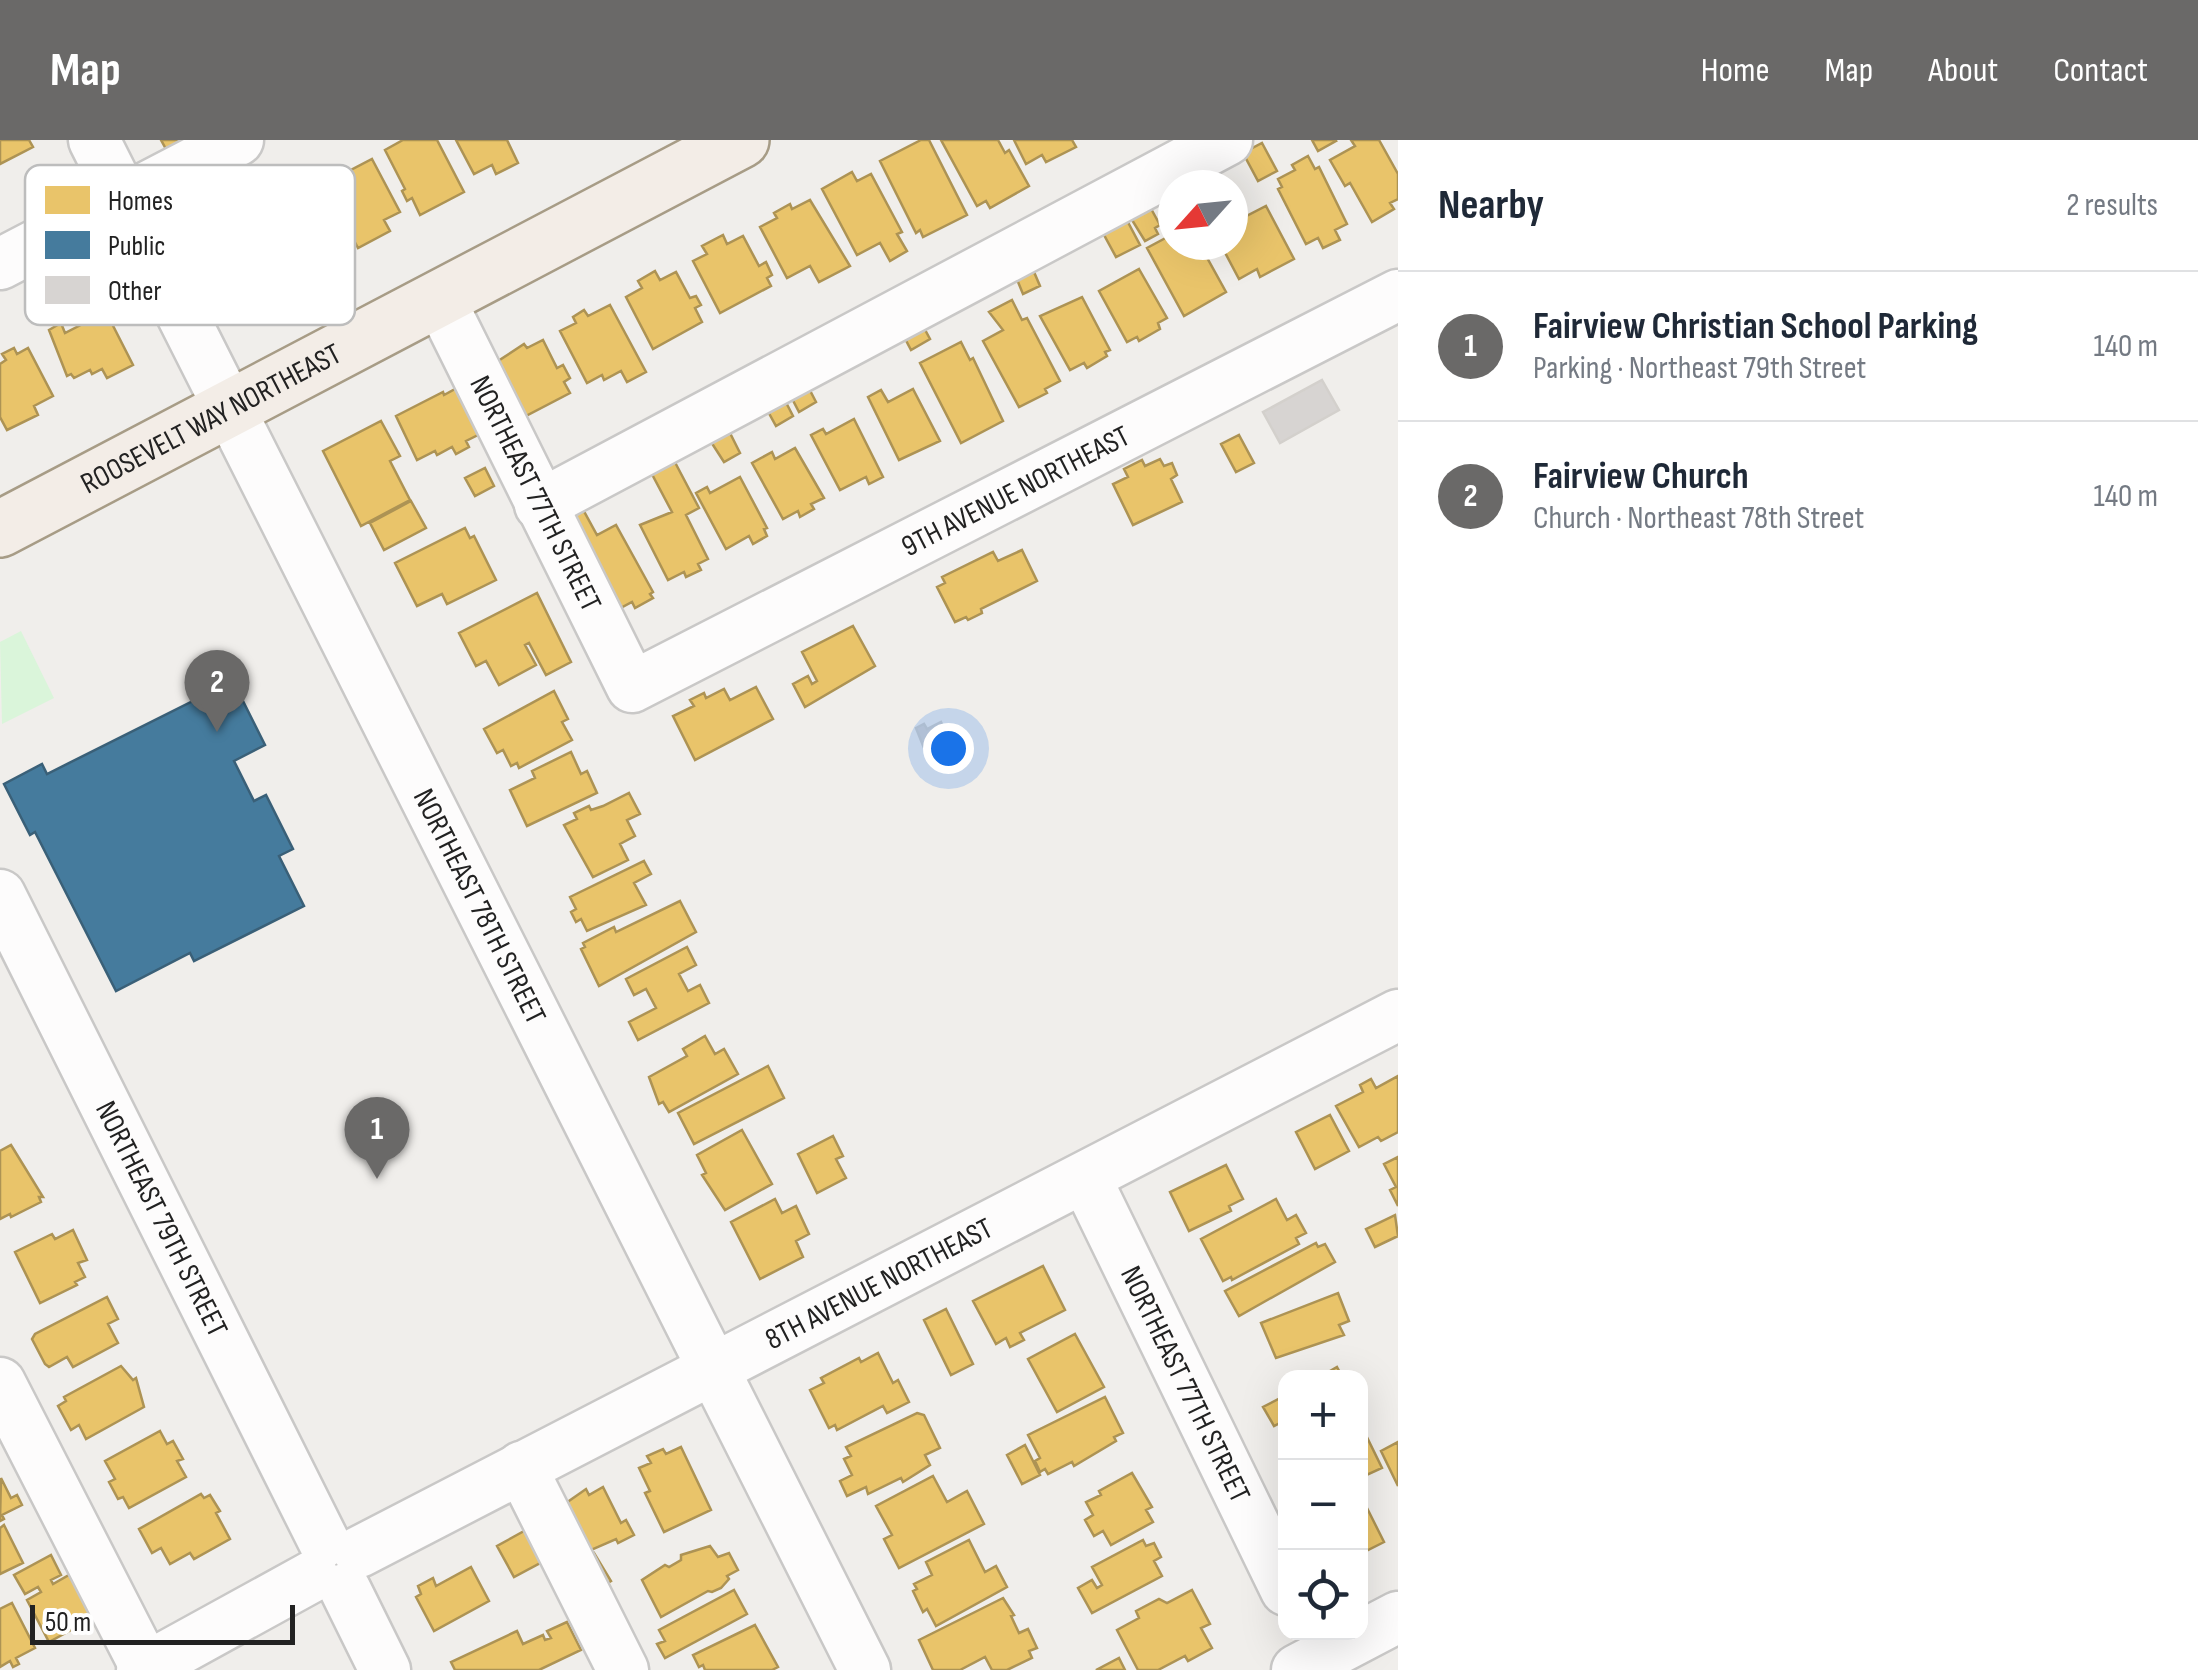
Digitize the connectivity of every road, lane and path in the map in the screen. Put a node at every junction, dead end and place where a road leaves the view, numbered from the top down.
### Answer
1 (94, 140) edge
2 (238, 140) edge
3 (741, 140) edge
4 (1227, 140) edge
5 (106, 165) edge
6 (190, 165) edge
7 (25, 251) edge
8 (0, 264) edge
9 (1398, 296) edge
10 (439, 298) junction
11 (185, 325) edge
12 (227, 410) junction
13 (540, 506) junction
14 (0, 530) edge
15 (632, 687) joint
16 (0, 895) edge
17 (1398, 1015) edge
18 (1086, 1179) junction
19 (713, 1368) junction
20 (0, 1384) edge
21 (521, 1467) junction
22 (335, 1565) junction
23 (1278, 1574) edge
24 (1398, 1617) edge
25 (1312, 1658) edge
26 (145, 1669) edge
27 (385, 1670) edge
28 (623, 1670) edge
29 (865, 1670) edge

1 - 5 street, NORTHEAST 78TH STREET
2 - 6 street
3 - 10 main road, ROOSEVELT WAY NORTHEAST
4 - 13 street
7 - 8 street
9 - 15 street, 9TH AVENUE NORTHEAST
10 - 12 main road, ROOSEVELT WAY NORTHEAST
10 - 13 street, NORTHEAST 77TH STREET
11 - 12 street, NORTHEAST 78TH STREET
12 - 14 main road, ROOSEVELT WAY NORTHEAST
12 - 19 street, NORTHEAST 78TH STREET
13 - 15 street, NORTHEAST 77TH STREET
16 - 22 street, NORTHEAST 79TH STREET
17 - 18 street, 8TH AVENUE NORTHEAST
18 - 19 street, 8TH AVENUE NORTHEAST
18 - 23 street, NORTHEAST 77TH STREET
19 - 21 street, 8TH AVENUE NORTHEAST
19 - 29 street, NORTHEAST 78TH STREET
20 - 26 street
21 - 22 street, 8TH AVENUE NORTHEAST
21 - 28 street
22 - 26 street, 8TH AVENUE NORTHEAST
22 - 27 street, NORTHEAST 79TH STREET
24 - 25 street

